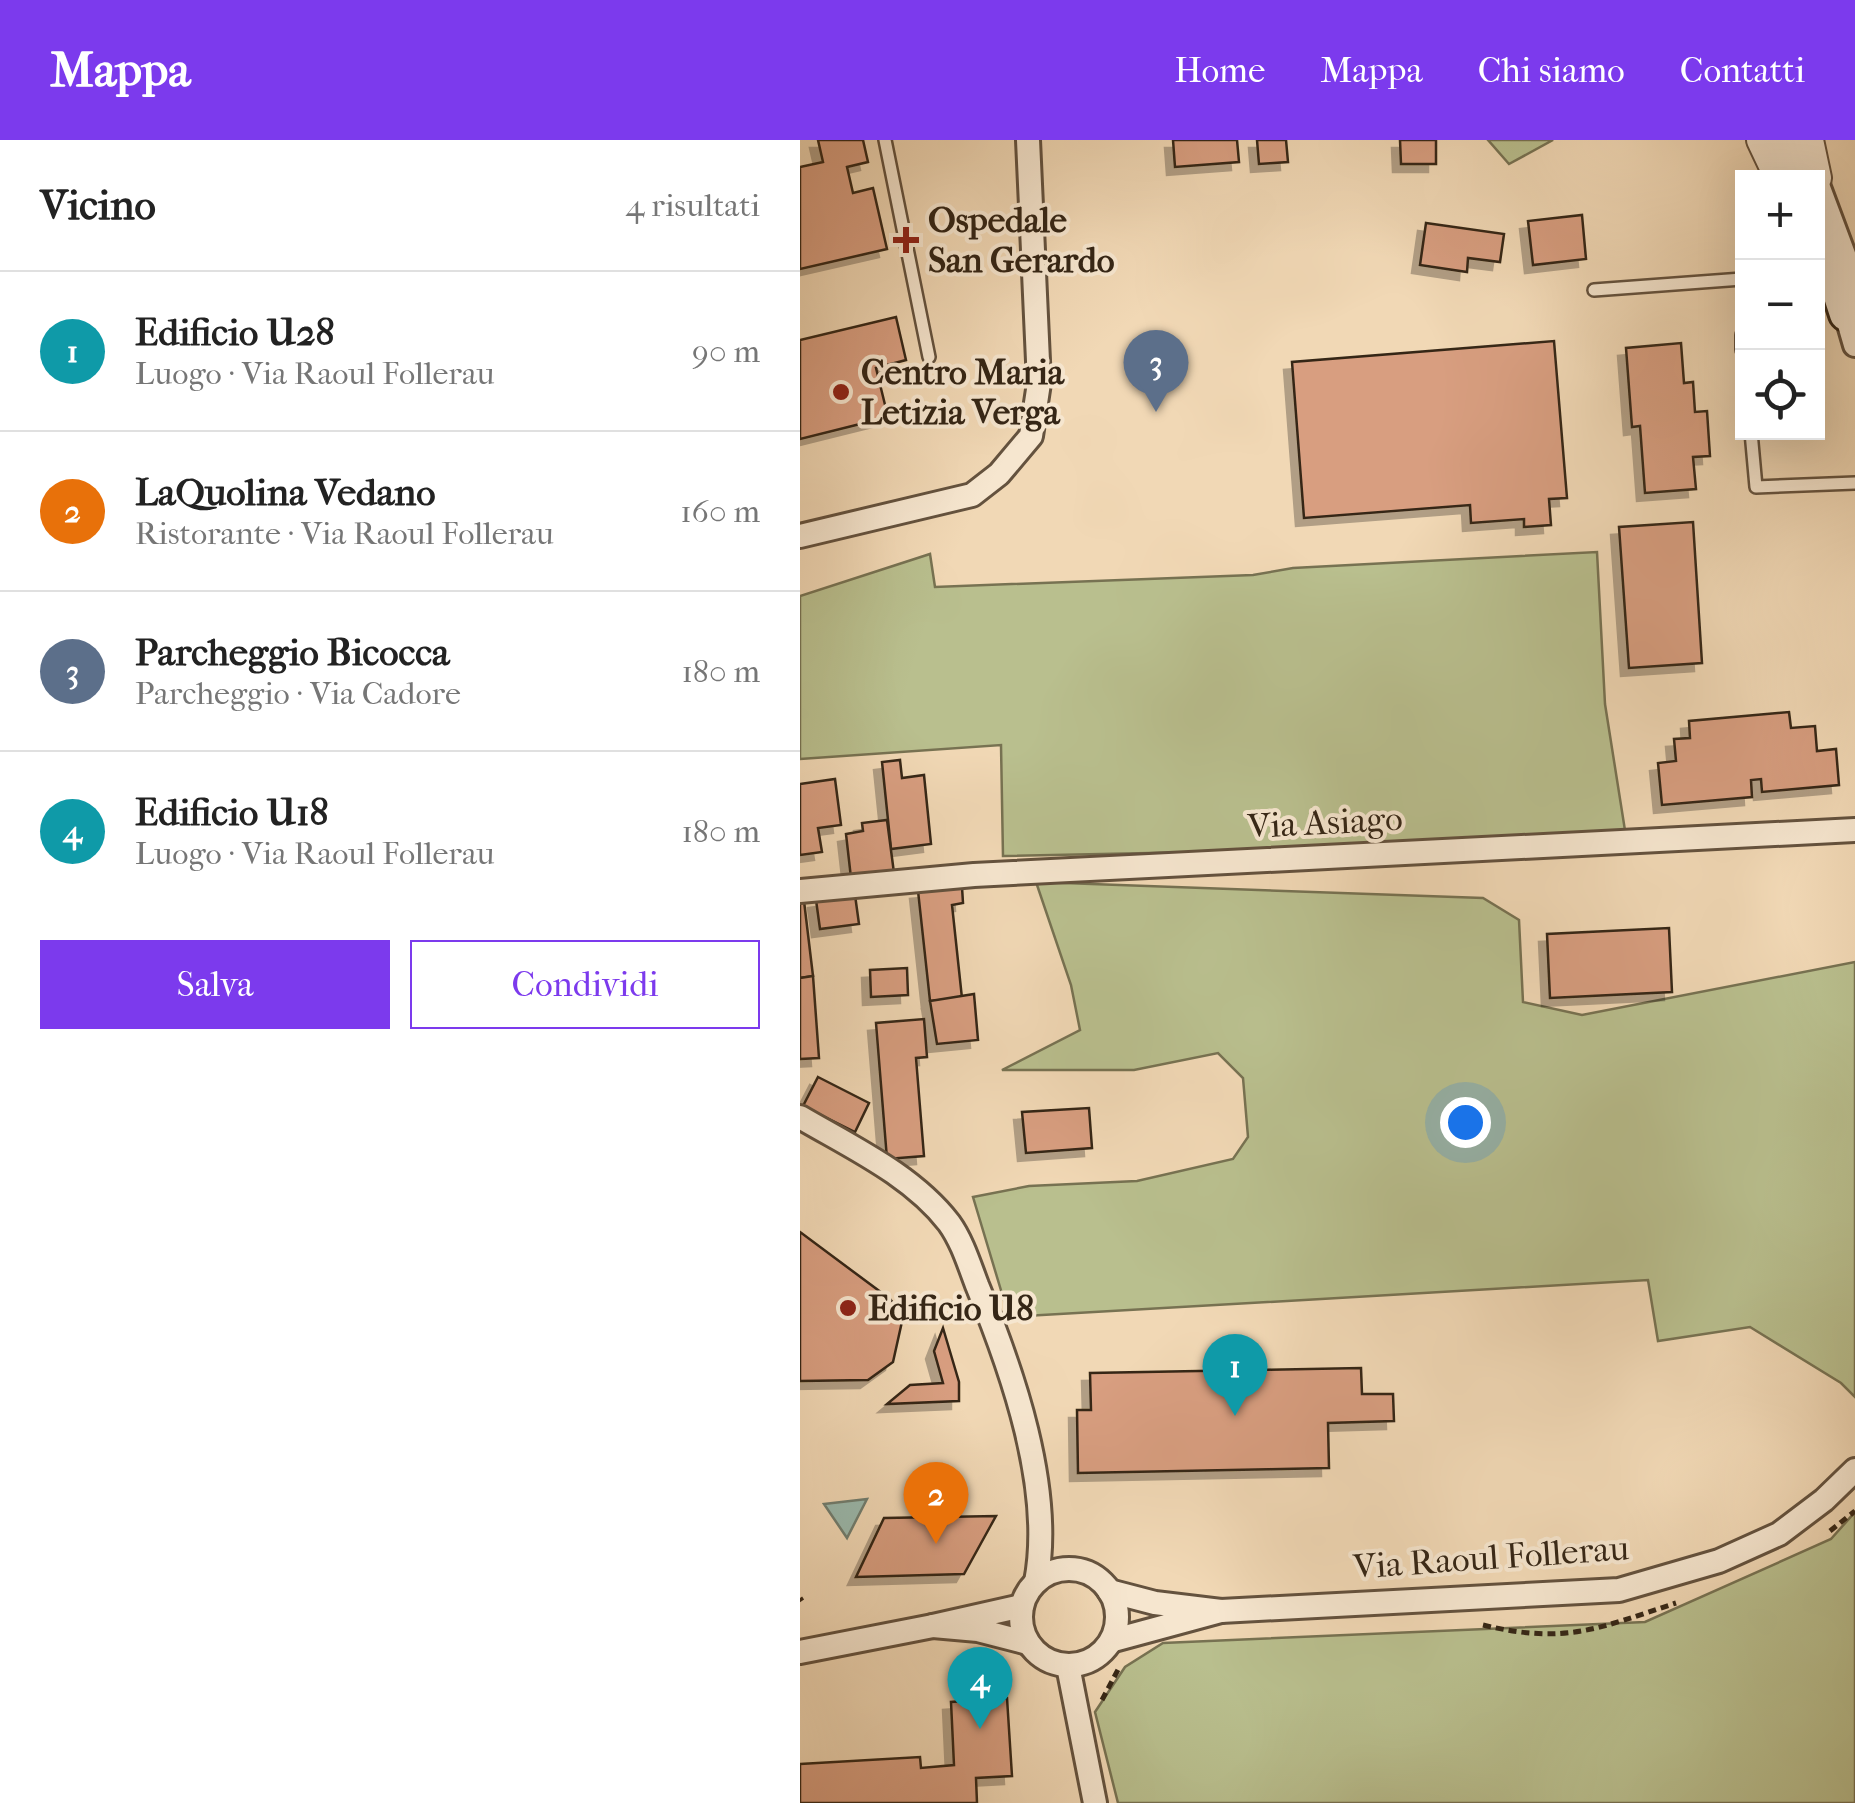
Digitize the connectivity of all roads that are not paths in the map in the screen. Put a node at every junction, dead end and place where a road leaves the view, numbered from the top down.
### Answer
1 (885, 140) edge
2 (1028, 140) edge
3 (1761, 140) edge
4 (1782, 140) edge
5 (1800, 140) edge
6 (1809, 140) edge
7 (1775, 170) edge
8 (1795, 170) edge
9 (1812, 170) edge
10 (1815, 170) edge
11 (1825, 211) edge
12 (1825, 246) edge
13 (1735, 280) edge
14 (1825, 280) edge
15 (1594, 290) dead end
16 (1852, 314) edge
17 (929, 357) dead end
18 (1752, 440) edge
19 (1855, 483) edge
20 (800, 536) edge
21 (1855, 830) edge
22 (800, 891) edge
23 (800, 1117) edge
24 (1855, 1470) edge
25 (1036, 1582) junction
26 (1109, 1590) junction
27 (1022, 1606) junction
28 (1221, 1612) junction
29 (933, 1626) junction
30 (1114, 1640) junction
31 (1028, 1643) junction
32 (800, 1652) edge
33 (1068, 1666) junction
34 (1095, 1803) edge

1 - 17 lane
2 - 20 street
3 - 7 street
4 - 8 main road
5 - 9 main road
6 - 10 street
11 - 16 street
12 - 16 main road
13 - 15 lane
14 - 16 street
18 - 19 lane
21 - 22 street, Via Asiago
23 - 25 street
24 - 28 street, Via Raoul Follerau
25 - 26 street
25 - 27 street
26 - 28 street, Via Raoul Follerau
26 - 30 street
27 - 29 street
27 - 31 street
28 - 30 street, Via Raoul Follerau
29 - 31 street
29 - 32 street
30 - 33 street
31 - 33 street
33 - 34 street

